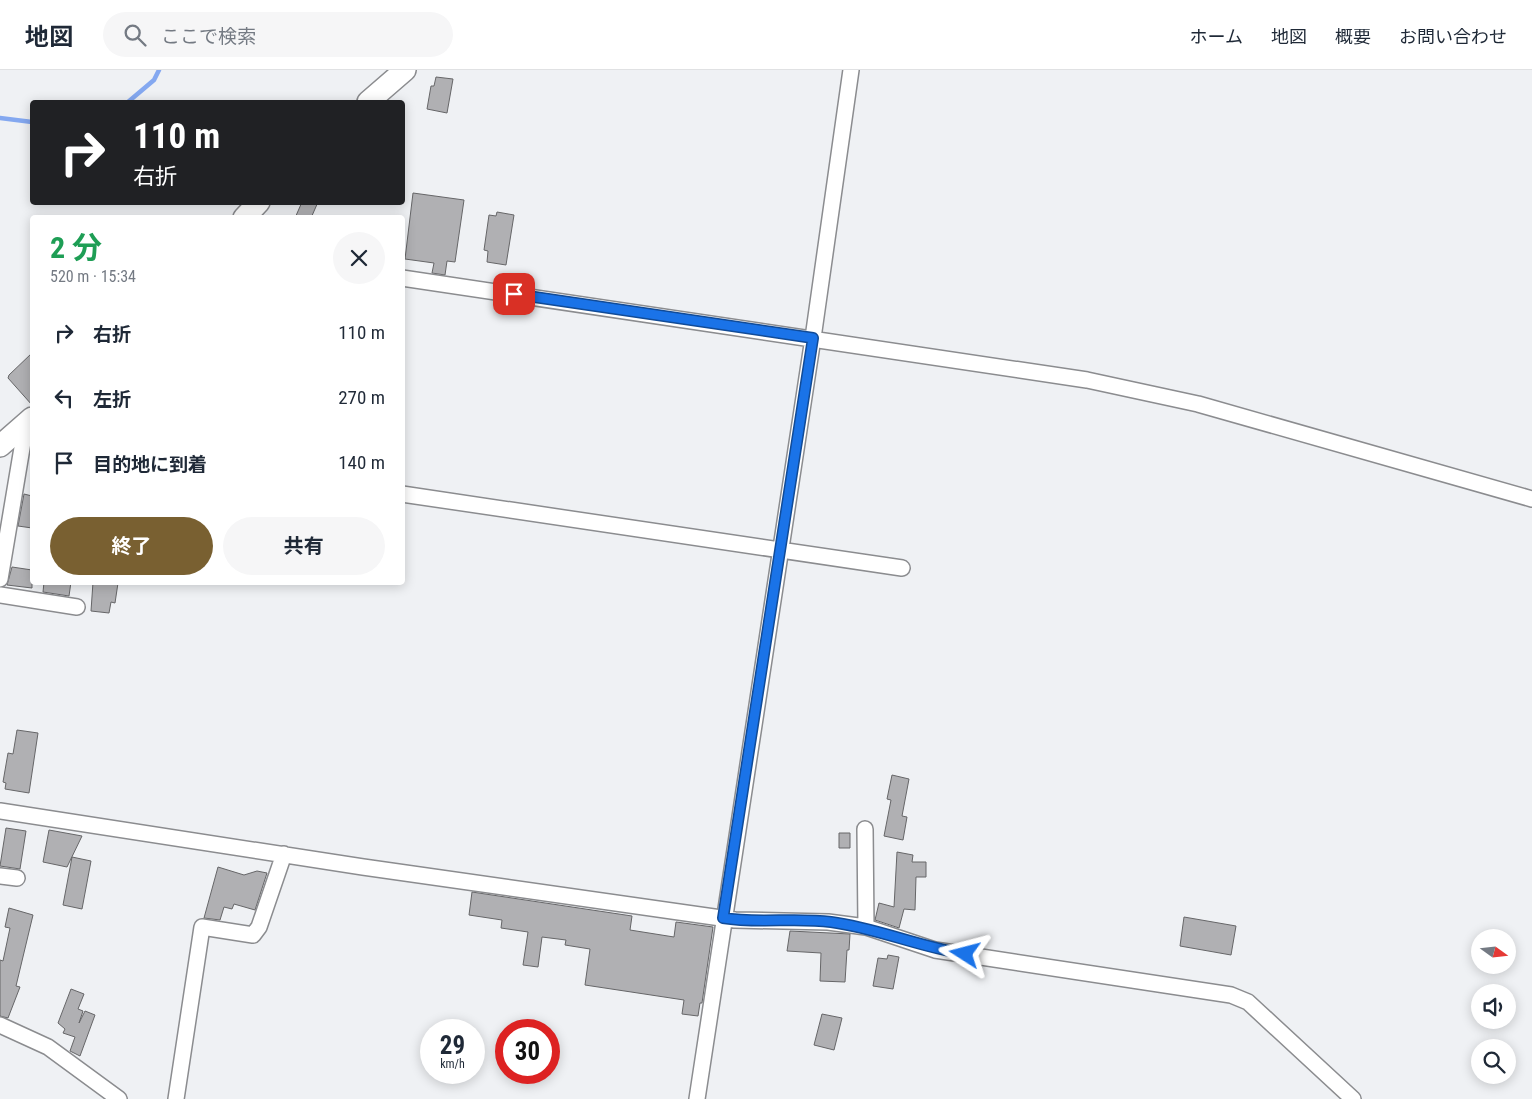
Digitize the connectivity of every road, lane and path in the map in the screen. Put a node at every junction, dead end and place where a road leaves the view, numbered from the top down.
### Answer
1 (405, 70) edge
2 (851, 70) edge
3 (370, 100) edge
4 (256, 205) edge
5 (247, 215) edge
6 (405, 278) edge
7 (813, 338) junction
8 (27, 431) edge
9 (0, 446) edge
10 (405, 494) edge
11 (1532, 499) edge
12 (780, 551) junction
13 (902, 568) dead end
14 (0, 579) edge
15 (0, 595) edge
16 (77, 607) dead end
17 (0, 812) edge
18 (865, 828) dead end
19 (284, 854) junction
20 (0, 876) edge
21 (17, 878) dead end
22 (723, 918) junction
23 (866, 927) junction
24 (0, 1025) edge
25 (119, 1099) edge
26 (176, 1099) edge
27 (697, 1099) edge
28 (1354, 1099) edge

1 - 3 street
2 - 7 street
4 - 5 street
6 - 7 street
7 - 11 street
7 - 12 street
8 - 9 street
8 - 14 street
10 - 12 street
12 - 13 street
12 - 22 street
15 - 16 street
17 - 19 street
18 - 23 street
19 - 22 street
19 - 26 street
20 - 21 street
22 - 23 street
22 - 27 street
23 - 28 street
24 - 25 street

